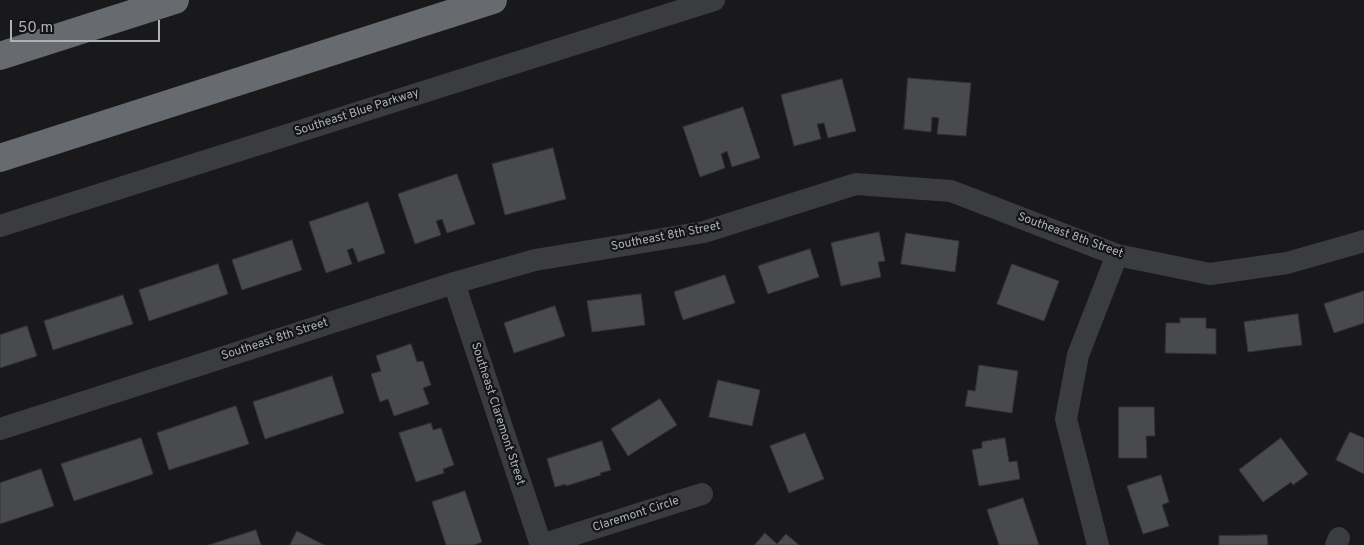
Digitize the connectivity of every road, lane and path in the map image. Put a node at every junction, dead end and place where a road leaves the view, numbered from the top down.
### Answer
1 (175, 0) edge
2 (493, 0) edge
3 (714, 0) edge
4 (0, 56) edge
5 (0, 158) edge
6 (0, 226) edge
7 (1364, 241) edge
8 (1117, 255) junction
9 (454, 283) junction
10 (0, 429) edge
11 (702, 494) dead end
12 (541, 545) edge
13 (1098, 545) edge

1 - 4 highway
2 - 5 highway
3 - 6 street, Southeast Blue Parkway
7 - 8 street, Southeast 8th Street
8 - 9 street, Southeast 8th Street
8 - 13 street
9 - 10 street, Southeast 8th Street
9 - 12 street, Southeast Claremont Street
11 - 12 street, Claremont Circle

